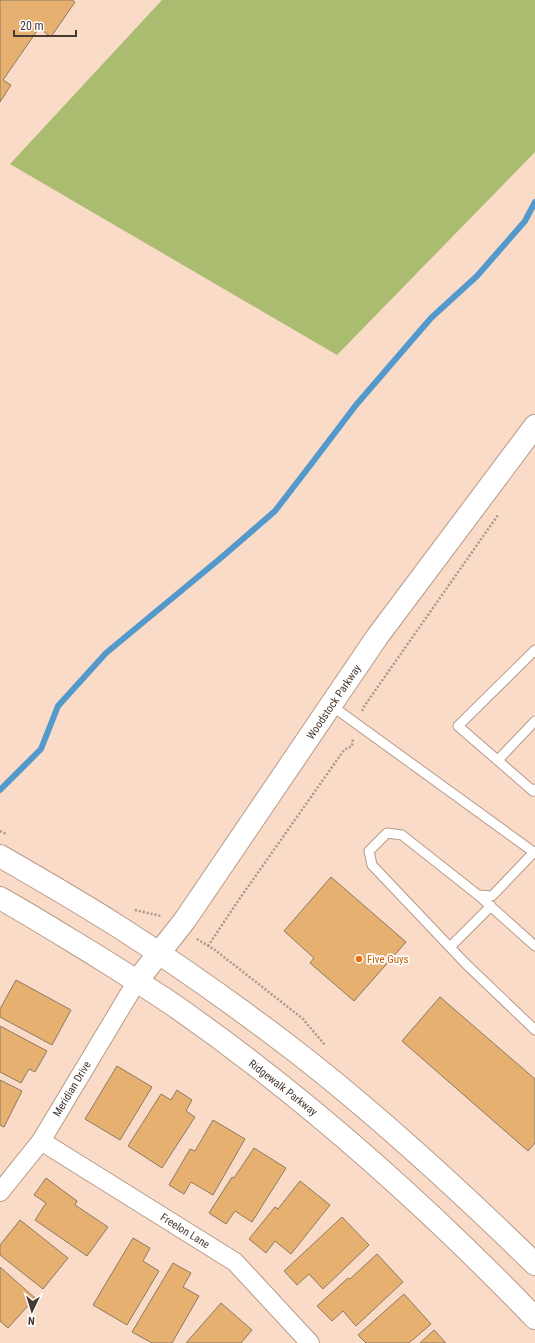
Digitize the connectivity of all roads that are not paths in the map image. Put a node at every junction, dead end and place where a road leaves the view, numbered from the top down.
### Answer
1 (535, 426) edge
2 (535, 650) edge
3 (332, 706) junction
4 (535, 721) edge
5 (498, 760) junction
6 (534, 791) edge
7 (534, 853) edge
8 (0, 856) edge
9 (478, 895) junction
10 (0, 898) edge
11 (490, 906) junction
12 (535, 946) edge
13 (450, 947) junction
14 (159, 953) junction
15 (137, 981) junction
16 (535, 1030) edge
17 (41, 1141) junction
18 (0, 1192) edge
19 (535, 1264) edge
20 (535, 1318) edge
21 (310, 1343) edge

1 - 3 main road, Woodstock Parkway
2 - 5 lane
3 - 7 lane
3 - 14 main road, Woodstock Parkway
4 - 5 lane
5 - 6 lane
7 - 9 lane
8 - 14 main road
9 - 11 lane
9 - 13 lane
10 - 15 main road, Ridgewalk Parkway
11 - 12 lane
11 - 13 lane
13 - 16 lane
14 - 15 main road, Woodstock Parkway
14 - 19 main road
15 - 17 street, Meridian Drive
15 - 20 main road, Ridgewalk Parkway
17 - 18 street, Meridian Drive
17 - 21 street, Freelon Lane

